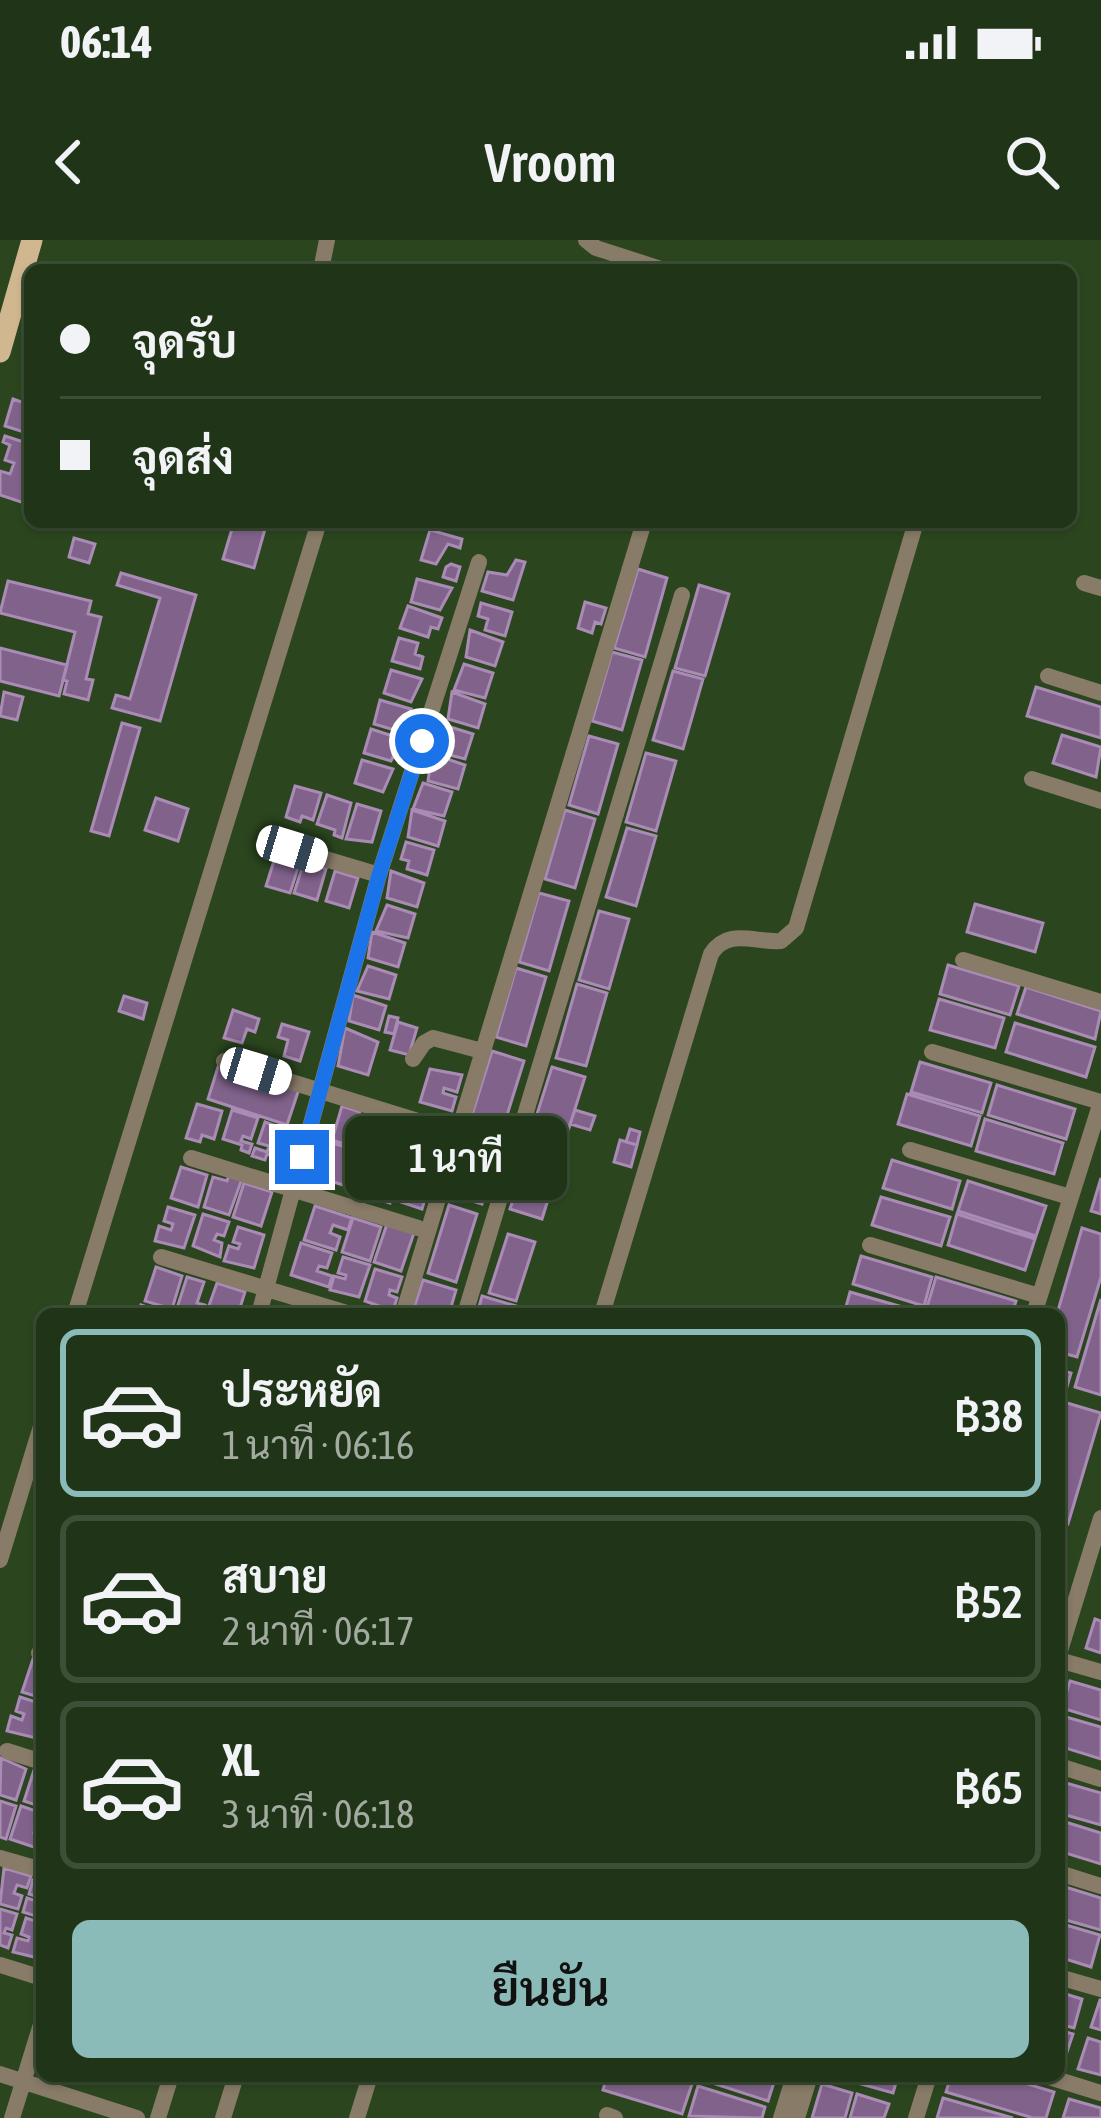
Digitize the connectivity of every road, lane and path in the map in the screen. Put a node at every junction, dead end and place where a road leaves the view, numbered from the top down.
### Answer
1 (586, 240) edge
2 (645, 264) edge
3 (24, 268) edge
4 (0, 352) edge
5 (317, 528) edge
6 (642, 528) edge
7 (914, 528) edge
8 (479, 562) dead end
9 (682, 596) dead end
10 (1048, 676) dead end
11 (1101, 692) edge
12 (1032, 779) dead end
13 (1101, 802) edge
14 (292, 849) dead end
15 (379, 875) junction
16 (963, 960) dead end
17 (1101, 1002) edge
18 (482, 1052) junction
19 (932, 1052) dead end
20 (413, 1059) dead end
21 (224, 1061) dead end
22 (321, 1090) junction
23 (1101, 1102) edge
24 (436, 1127) dead end
25 (910, 1150) dead end
26 (190, 1158) dead end
27 (293, 1191) junction
28 (1070, 1197) junction
29 (418, 1228) dead end
30 (870, 1245) dead end
31 (160, 1257) dead end
32 (266, 1289) junction
33 (1037, 1305) edge
34 (77, 1308) edge
35 (261, 1308) edge
36 (330, 1308) edge
37 (405, 1308) edge
38 (467, 1308) edge
39 (604, 1308) edge
40 (36, 1443) edge
41 (1101, 1518) edge
42 (0, 1560) edge
43 (1094, 1566) edge
44 (1065, 1641) edge
45 (1065, 1659) edge
46 (1101, 1672) edge
47 (7, 1751) dead end
48 (36, 1760) edge
49 (1065, 1768) edge
50 (1101, 1779) edge
51 (0, 1858) edge
52 (36, 1868) edge
53 (1065, 1875) edge
54 (1101, 1886) edge
55 (0, 1965) edge
56 (36, 1976) edge
57 (1065, 1979) edge
58 (1101, 1989) edge
59 (36, 2040) edge
60 (0, 2074) edge
61 (23, 2082) junction
62 (170, 2082) edge
63 (234, 2082) edge
64 (368, 2082) edge
65 (792, 2082) edge
66 (808, 2082) edge
67 (926, 2082) edge
68 (1065, 2082) edge
69 (1101, 2092) edge
70 (12, 2118) edge
71 (137, 2118) edge
72 (158, 2118) edge
73 (224, 2118) edge
74 (357, 2118) edge
75 (781, 2118) edge
76 (797, 2118) edge
77 (916, 2118) edge

1 - 2 street
3 - 4 main road
5 - 34 street
6 - 18 street
7 - 39 street
8 - 15 street
9 - 38 street
10 - 11 street
12 - 13 street
14 - 15 street
15 - 22 street
16 - 17 street
18 - 20 street
18 - 37 street
19 - 23 street
21 - 22 street
22 - 24 street
22 - 27 street
23 - 28 street
25 - 28 street
26 - 27 street
27 - 29 street
27 - 32 street
28 - 33 street
30 - 33 street
31 - 32 street
32 - 35 street
32 - 36 street
40 - 42 street
41 - 43 street
43 - 44 street
45 - 46 street
47 - 48 street
49 - 50 street
51 - 52 street
53 - 54 street
55 - 56 street
57 - 58 street
59 - 61 street
60 - 61 street
61 - 70 street
61 - 71 street
62 - 72 street
63 - 73 street
64 - 74 street
65 - 75 street
66 - 76 street
67 - 77 street
68 - 69 street

